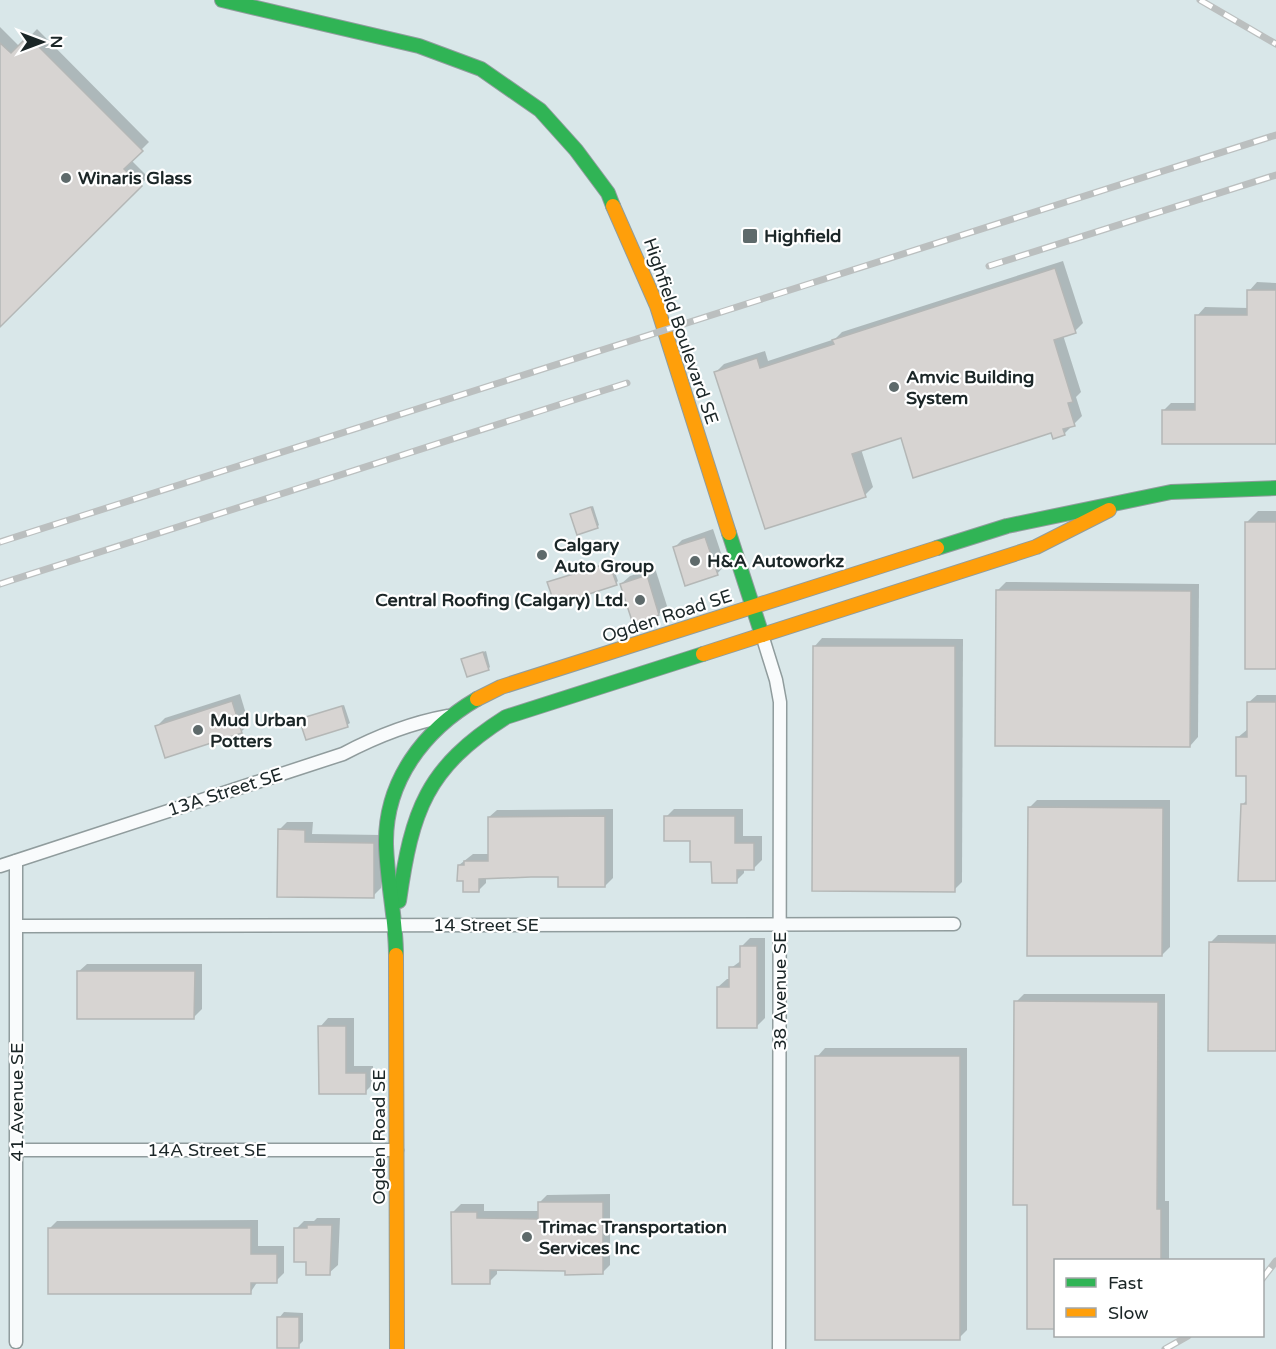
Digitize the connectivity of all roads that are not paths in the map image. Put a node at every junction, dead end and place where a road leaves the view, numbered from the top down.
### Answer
1 (222, 0) edge
2 (1276, 488) edge
3 (1123, 503) junction
4 (751, 608) junction
5 (762, 635) junction
6 (448, 716) junction
7 (16, 861) junction
8 (0, 866) edge
9 (780, 924) junction
10 (954, 924) dead end
11 (396, 925) junction
12 (18, 927) junction
13 (17, 1150) junction
14 (397, 1150) junction
15 (16, 1342) dead end
16 (397, 1349) edge
17 (780, 1349) edge

1 - 4 street, Highfield Boulevard SE
2 - 3 street, Ogden Road SE
3 - 4 street, Ogden Road SE
3 - 5 street, Ogden Road SE
4 - 5 street, Highfield Boulevard SE
4 - 6 street, Ogden Road SE
5 - 9 street, 38 Avenue SE
5 - 11 street, Ogden Road SE
6 - 7 street, 13A Street SE
6 - 11 street, Ogden Road SE
7 - 8 street, 13A Street SE
7 - 12 street, 41 Avenue SE
9 - 10 street, 14 Street SE
9 - 11 street, 14 Street SE
9 - 17 street, 38 Avenue SE
11 - 12 street, 14 Street SE
11 - 14 street, Ogden Road SE
12 - 13 street, 41 Avenue SE
13 - 14 street, 14A Street SE
13 - 15 street, 41 Avenue SE
14 - 16 street, Ogden Road SE

